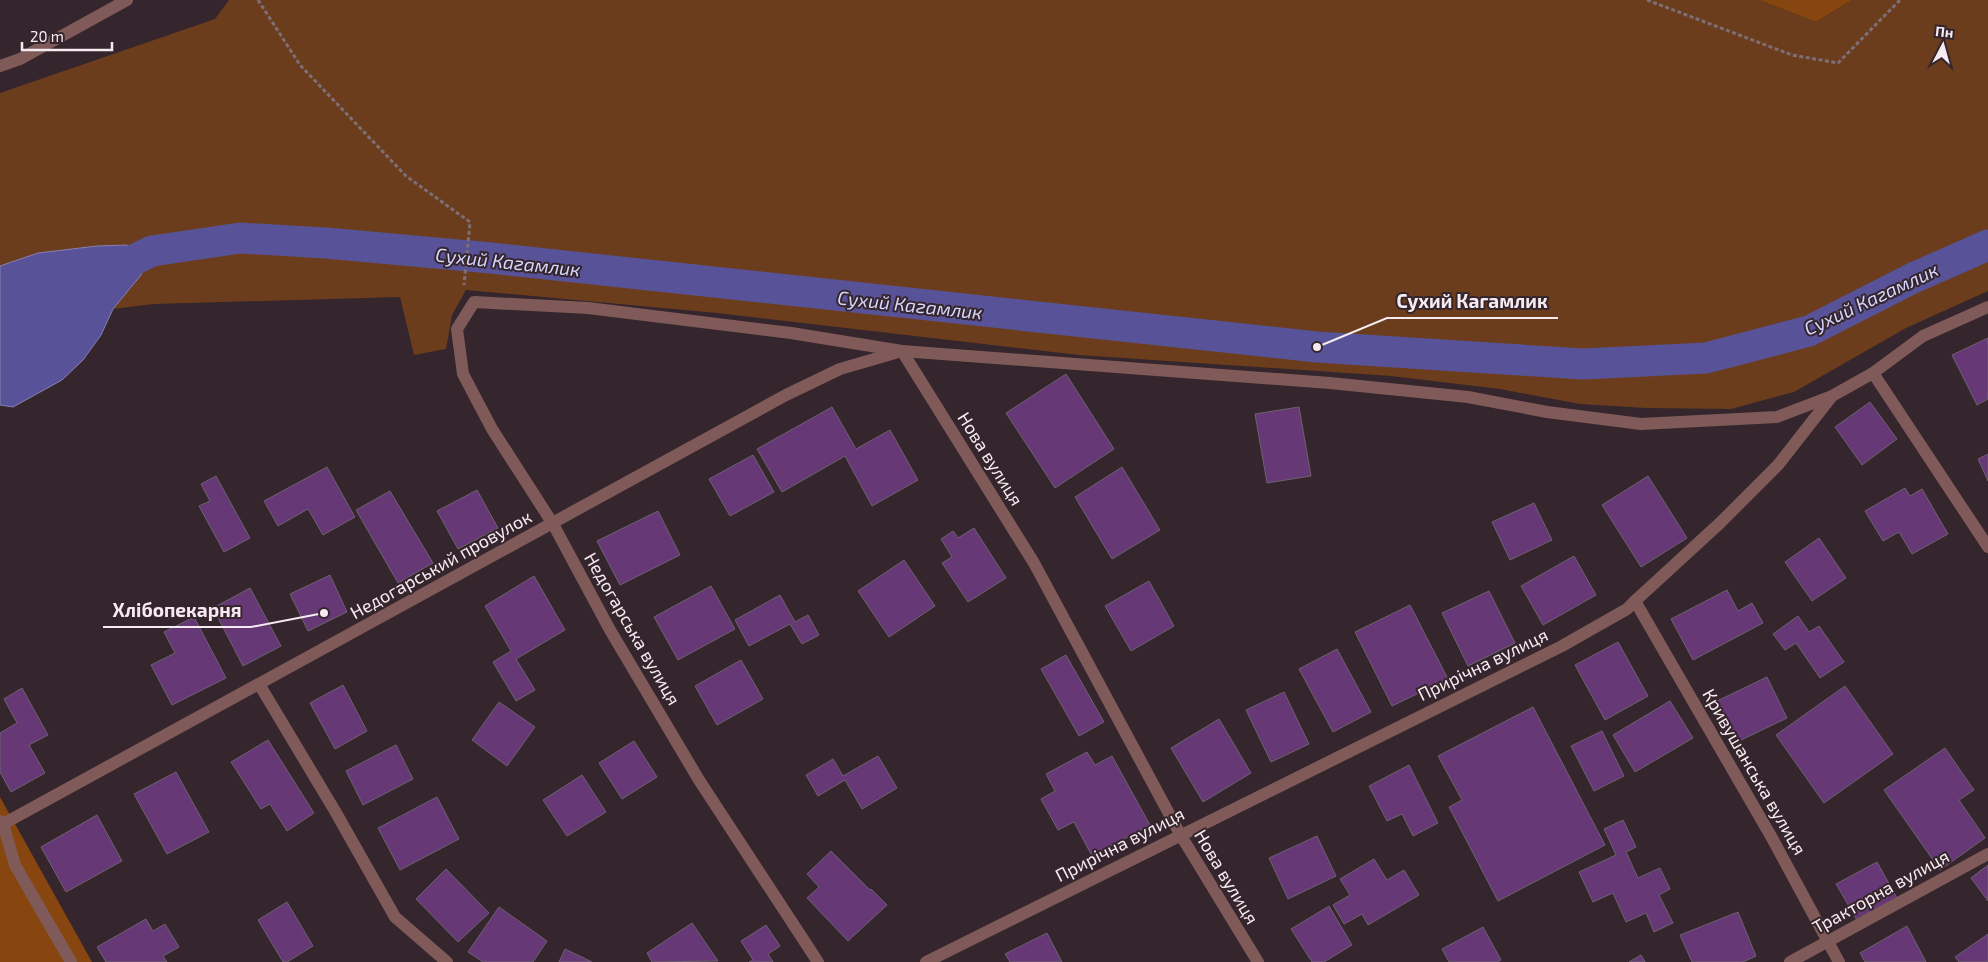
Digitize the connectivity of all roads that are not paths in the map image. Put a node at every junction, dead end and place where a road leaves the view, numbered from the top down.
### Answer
1 (127, 0) edge
2 (0, 66) edge
3 (1988, 307) edge
4 (902, 351) junction
5 (1873, 374) junction
6 (1832, 396) junction
7 (553, 524) junction
8 (1988, 547) edge
9 (1635, 602) junction
10 (259, 684) junction
11 (1, 822) edge
12 (1180, 834) junction
13 (1988, 854) edge
14 (1827, 942) junction
15 (70, 962) edge
16 (447, 962) edge
17 (818, 962) edge
18 (926, 962) edge
19 (1258, 962) edge
20 (1790, 962) edge
21 (1839, 962) edge

1 - 2 street
3 - 5 street, Прирічна вулиця
4 - 6 street
4 - 7 street, Недогарський провулок
4 - 7 street, Недогарська вулиця
4 - 12 street, Нова вулиця
5 - 6 street, Прирічна вулиця
5 - 8 street
6 - 9 street, Прирічна вулиця
7 - 10 street, Недогарський провулок
7 - 17 street, Недогарська вулиця
9 - 12 street, Прирічна вулиця
9 - 14 street, Кривушанська вулиця
10 - 11 street, Недогарський провулок
10 - 16 street
11 - 15 street
12 - 18 street, Прирічна вулиця
12 - 19 street, Нова вулиця
13 - 14 street, Тракторна вулиця
14 - 20 street, Тракторна вулиця
14 - 21 street, Кривушанська вулиця

